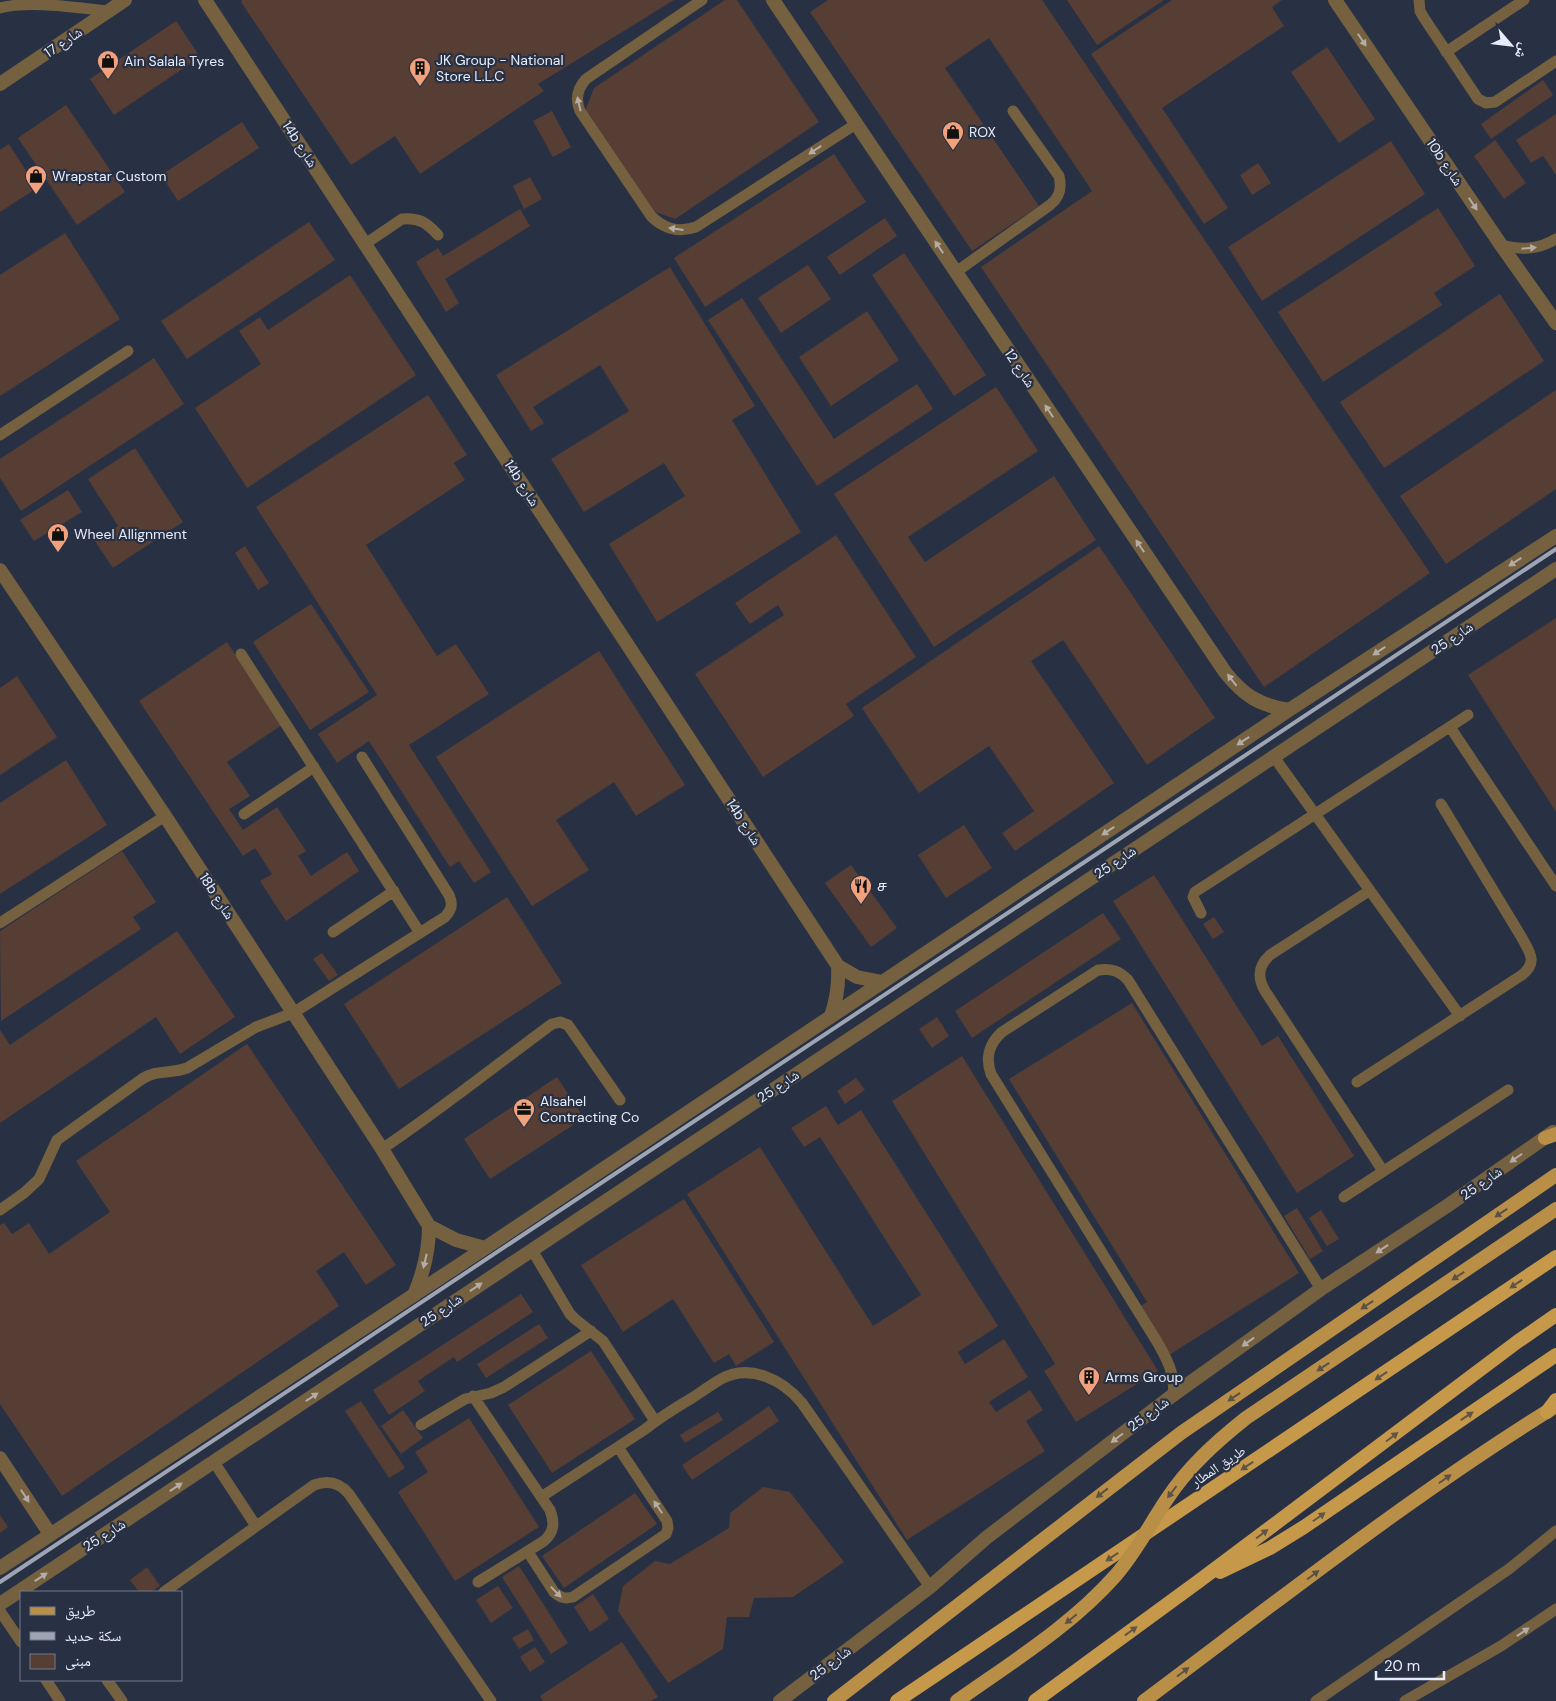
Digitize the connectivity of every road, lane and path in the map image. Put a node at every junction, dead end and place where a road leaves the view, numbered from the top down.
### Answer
1 (125, 0) edge
2 (205, 0) edge
3 (702, 0) edge
4 (772, 0) edge
5 (1335, 0) edge
6 (1419, 0) edge
7 (1524, 0) edge
8 (0, 8) edge
9 (108, 11) junction
10 (1446, 52) junction
11 (1556, 61) edge
12 (0, 84) edge
13 (1013, 111) dead end
14 (856, 124) junction
15 (438, 235) dead end
16 (1556, 239) edge
17 (365, 244) junction
18 (1501, 244) junction
19 (956, 272) junction
20 (1556, 323) edge
21 (128, 351) dead end
22 (0, 435) edge
23 (1556, 536) edge
24 (1556, 569) edge
25 (0, 570) edge
26 (241, 654) dead end
27 (1289, 710) junction
28 (1468, 715) dead end
29 (1450, 727) junction
30 (362, 757) dead end
31 (1274, 757) junction
32 (314, 768) junction
33 (1441, 804) dead end
34 (244, 814) dead end
35 (1315, 814) junction
36 (165, 816) junction
37 (1556, 886) edge
38 (1369, 890) junction
39 (394, 892) junction
40 (1200, 913) dead end
41 (0, 923) edge
42 (333, 932) dead end
43 (420, 933) junction
44 (838, 966) junction
45 (882, 982) junction
46 (293, 1014) junction
47 (831, 1016) junction
48 (1460, 1016) junction
49 (1357, 1082) dead end
50 (1508, 1090) dead end
51 (620, 1100) dead end
52 (1552, 1134) edge
53 (382, 1149) junction
54 (1383, 1171) junction
55 (1556, 1176) edge
56 (1344, 1196) dead end
57 (0, 1210) edge
58 (1556, 1210) edge
59 (429, 1226) junction
60 (485, 1248) junction
61 (532, 1250) junction
62 (1556, 1257) edge
63 (1321, 1289) junction
64 (414, 1295) junction
65 (1556, 1315) edge
66 (591, 1330) junction
67 (1556, 1355) edge
68 (1173, 1395) junction
69 (473, 1396) junction
70 (1556, 1400) edge
71 (1551, 1409) edge
72 (655, 1421) junction
73 (421, 1425) dead end
74 (618, 1447) junction
75 (0, 1458) edge
76 (214, 1462) junction
77 (541, 1497) junction
78 (256, 1526) junction
79 (1556, 1531) edge
80 (50, 1534) junction
81 (528, 1552) junction
82 (0, 1568) edge
83 (478, 1582) dead end
84 (1199, 1582) junction
85 (930, 1587) junction
86 (165, 1591) edge
87 (0, 1604) edge
88 (1556, 1609) edge
89 (0, 1611) edge
90 (20, 1641) edge
91 (47, 1681) edge
92 (108, 1681) edge
93 (60, 1701) edge
94 (122, 1701) edge
95 (490, 1701) edge
96 (780, 1701) edge
97 (834, 1701) edge
98 (897, 1701) edge
99 (956, 1701) edge
100 (1035, 1701) edge
101 (1144, 1701) edge
102 (1316, 1701) edge
103 (1405, 1701) edge

1 - 9 street, شارع 17
2 - 17 street, 14b شارع
14 -> 3 lane
4 - 14 street, شارع 12
5 -> 18 street, 10b شارع
6 - 10 lane
7 - 10 lane
8 - 9 lane
9 - 12 street, شارع 17
10 - 11 lane
13 - 19 lane
19 -> 14 street, شارع 12
15 - 17 lane
18 -> 16 lane
17 - 44 street, 14b شارع
18 - 20 street, 10b شارع
27 -> 19 street, شارع 12
21 - 22 lane
23 -> 27 street, شارع 25
24 - 31 street, شارع 25
25 - 36 street, 18b شارع
26 - 32 lane
27 -> 45 street, شارع 25
28 - 29 lane
29 - 35 lane
29 - 37 lane
30 - 43 lane
31 - 35 lane
31 - 61 street, شارع 25
32 - 34 lane
32 - 39 lane
33 - 48 lane
35 - 38 lane
35 - 40 lane
36 - 41 lane
36 - 46 street, 18b شارع
38 - 48 lane
38 - 54 lane
39 - 42 lane
39 - 43 lane
43 - 46 lane
44 - 45 street, 14b شارع
44 - 47 street
45 - 47 street, شارع 25
46 - 53 street, 18b شارع
46 - 57 lane
47 - 60 street, شارع 25
48 - 49 lane
50 - 54 lane
51 - 53 lane
52 -> 63 street, شارع 25
53 - 59 street, 18b شارع
54 - 56 lane
55 -> 97 main road
58 -> 99 main road, bridge
59 - 60 street
59 -> 64 street
60 - 64 street, شارع 25
61 - 66 lane
76 -> 61 street, شارع 25
62 -> 98 highway, طريق المطار
63 -> 68 street, شارع 25
63 - 68 lane
64 - 80 street, شارع 25
84 -> 65 highway
66 - 69 lane
66 - 72 lane
84 -> 67 highway
68 -> 85 street, شارع 25
69 - 73 lane
69 - 77 lane
70 - 71 highway
101 -> 71 main road
72 - 74 lane
72 - 85 lane
74 - 77 lane
81 -> 74 lane
75 -> 80 street
76 - 78 lane
87 -> 76 street, شارع 25
77 - 81 lane
78 - 86 lane
78 - 95 lane
79 - 102 lane
80 - 82 street, شارع 25
81 - 83 lane
100 -> 84 highway
85 - 96 street, شارع 25
103 -> 88 lane
89 - 90 lane
91 - 93 lane
92 - 94 lane

